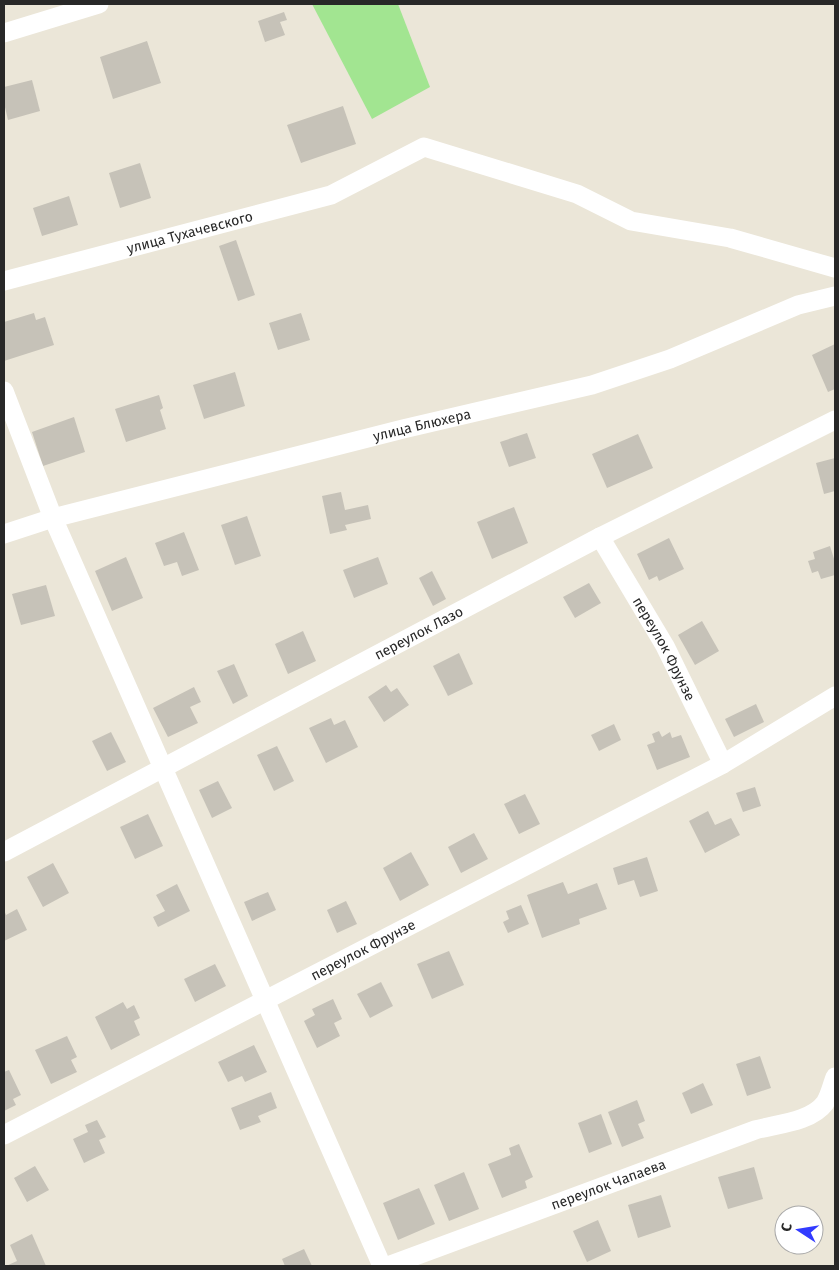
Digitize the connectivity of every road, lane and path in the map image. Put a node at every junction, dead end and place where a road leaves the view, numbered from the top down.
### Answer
1 (99, 4) edge
2 (4, 33) edge
3 (835, 268) edge
4 (4, 280) edge
5 (835, 296) edge
6 (4, 391) edge
7 (835, 420) edge
8 (53, 518) junction
9 (4, 534) edge
10 (600, 537) junction
11 (835, 696) edge
12 (723, 764) junction
13 (163, 769) junction
14 (4, 852) edge
15 (265, 999) junction
16 (835, 1077) edge
17 (4, 1136) edge
18 (382, 1266) edge
19 (388, 1266) edge

1 - 2 street
3 - 4 street, улица Тухачевского
5 - 8 street, улица Блюхера
6 - 8 street
7 - 10 street, переулок Лазо
8 - 9 street, улица Блюхера
8 - 13 street
10 - 12 street, переулок Фрунзе
10 - 13 street, переулок Лазо
11 - 12 street, переулок Фрунзе
12 - 15 street, переулок Фрунзе
13 - 14 street, переулок Лазо
13 - 15 street
15 - 17 street, переулок Фрунзе
15 - 18 street
16 - 19 street, переулок Чапаева

